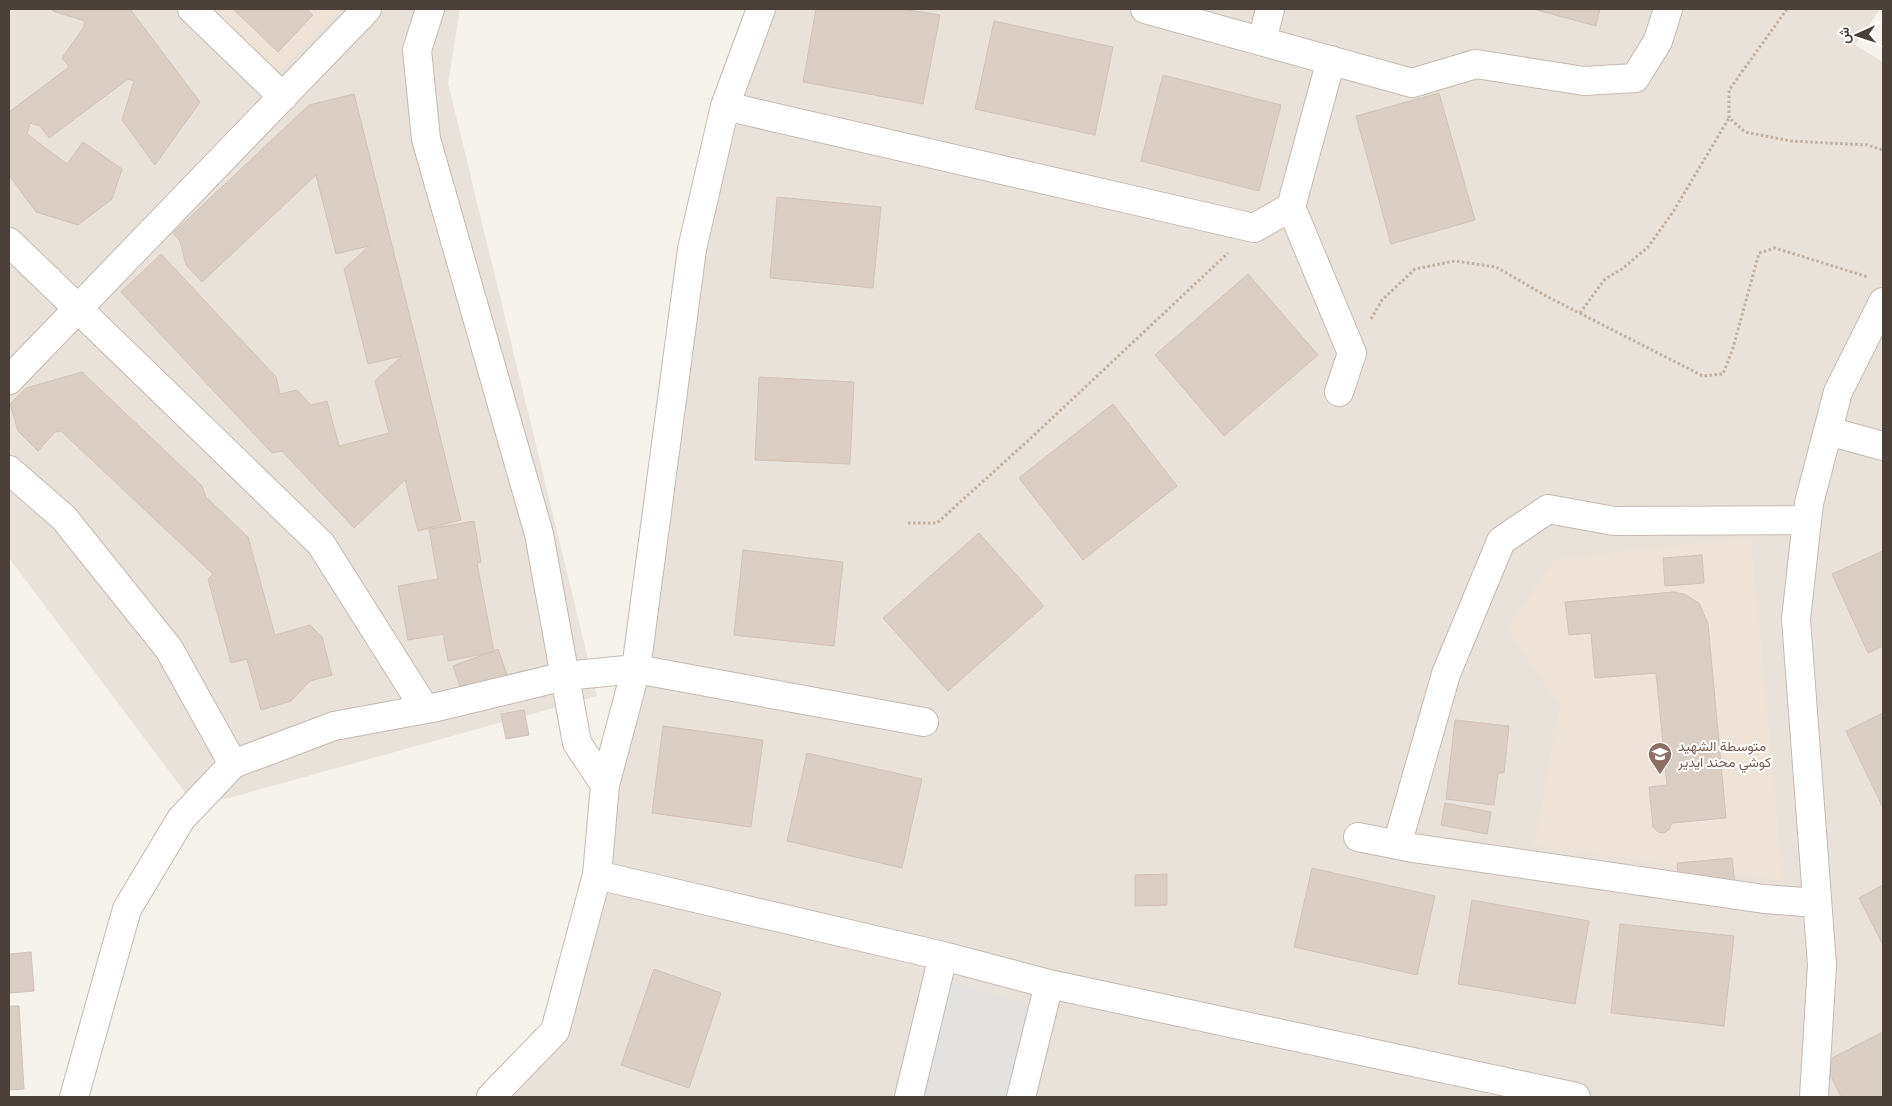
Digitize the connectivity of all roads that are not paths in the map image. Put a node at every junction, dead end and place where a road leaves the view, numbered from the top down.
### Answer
1 (192, 9) edge
2 (367, 9) edge
3 (430, 9) edge
4 (761, 9) edge
5 (1145, 9) edge
6 (1270, 9) edge
7 (1668, 9) edge
8 (1262, 41) junction
9 (1331, 60) junction
10 (283, 97) junction
11 (725, 106) junction
12 (1291, 207) junction
13 (9, 242) edge
14 (1879, 291) edge
15 (78, 308) junction
16 (9, 380) edge
17 (1339, 392) dead end
18 (1828, 431) junction
19 (1883, 446) edge
20 (9, 470) edge
21 (1806, 520) junction
22 (636, 669) junction
23 (565, 676) junction
24 (424, 710) junction
25 (924, 722) dead end
26 (233, 764) junction
27 (605, 785) junction
28 (1358, 837) dead end
29 (1397, 846) junction
30 (598, 875) junction
31 (1818, 903) junction
32 (943, 956) junction
33 (1050, 984) junction
34 (74, 1097) edge
35 (492, 1097) edge
36 (909, 1097) edge
37 (1020, 1097) edge
38 (1576, 1097) edge
39 (1814, 1097) edge

1 - 10 street
2 - 10 street
3 - 23 street
4 - 11 street
5 - 8 street
6 - 8 street
7 - 9 street
8 - 9 street
9 - 12 street
10 - 15 street
11 - 12 street
11 - 22 street
12 - 17 street
13 - 15 street
14 - 18 street
15 - 16 street
15 - 24 street
18 - 19 street
18 - 21 street
20 - 26 street
21 - 29 street
21 - 31 street
22 - 23 street
22 - 25 street
22 - 27 street
23 - 24 street
23 - 27 street
24 - 26 street
26 - 34 street
27 - 30 street
28 - 29 street
29 - 31 street
30 - 32 street
30 - 35 street
31 - 39 street
32 - 33 street
32 - 36 street
33 - 37 street
33 - 38 street

